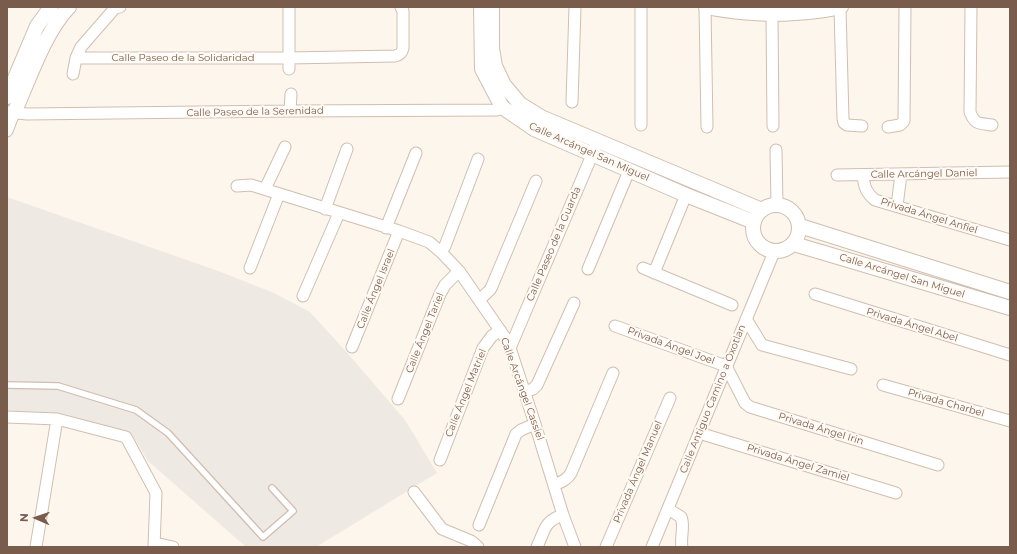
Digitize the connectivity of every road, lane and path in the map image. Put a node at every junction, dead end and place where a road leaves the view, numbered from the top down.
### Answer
1 (69, 7) edge
2 (120, 7) edge
3 (289, 7) edge
4 (401, 7) edge
5 (481, 7) edge
6 (492, 7) edge
7 (575, 7) edge
8 (642, 7) edge
9 (706, 7) edge
10 (840, 7) edge
11 (905, 7) edge
12 (971, 7) edge
13 (46, 10) edge
14 (772, 15) junction
15 (76, 58) junction
16 (289, 58) junction
17 (289, 69) dead end
18 (73, 74) dead end
19 (291, 94) dead end
20 (7, 97) edge
21 (572, 102) dead end
22 (502, 107) junction
23 (290, 111) junction
24 (11, 112) edge
25 (641, 125) dead end
26 (992, 125) dead end
27 (773, 126) dead end
28 (862, 126) dead end
29 (708, 127) dead end
30 (888, 127) dead end
31 (7, 131) edge
32 (598, 141) junction
33 (285, 147) dead end
34 (347, 149) dead end
35 (776, 150) dead end
36 (416, 153) dead end
37 (592, 154) junction
38 (478, 159) dead end
39 (630, 171) junction
40 (1010, 172) edge
41 (901, 174) junction
42 (837, 175) dead end
43 (863, 175) junction
44 (536, 180) dead end
45 (237, 186) dead end
46 (265, 189) junction
47 (280, 194) junction
48 (686, 195) junction
49 (777, 205) junction
50 (897, 206) junction
51 (325, 209) junction
52 (762, 210) junction
53 (339, 213) junction
54 (754, 222) junction
55 (800, 226) junction
56 (386, 228) junction
57 (399, 231) junction
58 (1010, 240) edge
59 (794, 244) junction
60 (441, 252) junction
61 (774, 252) junction
62 (250, 268) dead end
63 (643, 268) dead end
64 (588, 269) dead end
65 (459, 271) junction
66 (654, 273) junction
67 (1010, 292) edge
68 (815, 294) dead end
69 (303, 296) dead end
70 (479, 300) junction
71 (574, 303) dead end
72 (732, 305) dead end
73 (1010, 308) edge
74 (746, 319) junction
75 (615, 326) dead end
76 (500, 330) junction
77 (352, 347) dead end
78 (510, 348) junction
79 (1010, 355) edge
80 (726, 366) junction
81 (851, 369) dead end
82 (612, 373) dead end
83 (7, 385) edge
84 (883, 385) dead end
85 (524, 392) junction
86 (670, 398) dead end
87 (398, 399) dead end
88 (7, 417) edge
89 (57, 419) junction
90 (1010, 421) edge
91 (535, 424) junction
92 (700, 434) junction
93 (440, 460) dead end
94 (938, 465) dead end
95 (554, 484) junction
96 (272, 488) dead end
97 (414, 492) dead end
98 (896, 493) dead end
99 (668, 509) junction
100 (563, 515) junction
101 (479, 525) dead end
102 (464, 539) junction
103 (154, 545) edge
104 (36, 547) edge
105 (173, 547) edge
106 (454, 547) edge
107 (478, 547) edge
108 (537, 547) edge
109 (575, 547) edge
110 (606, 547) edge
111 (652, 547) edge
112 (682, 547) edge

1 - 24 street
2 - 15 street
3 - 16 street
4 - 16 street, Calle Paseo de la Solidaridad
5 - 22 street, Calle Arcángel San Miguel
6 - 32 street, Calle Arcángel San Miguel
7 - 21 street
8 - 25 street
9 - 14 street
9 - 29 street
10 - 14 street
10 - 28 street
11 - 30 street
12 - 26 street
13 - 20 street
14 - 27 street
15 - 16 street, Calle Paseo de la Solidaridad
15 - 18 street
16 - 17 street
19 - 23 street
22 - 23 street, Calle Paseo de la Serenidad
22 - 37 street, Calle Arcángel San Miguel
23 - 24 street, Calle Paseo de la Serenidad
24 - 31 street
32 - 37 street, Calle Paseo de la Guarda
32 - 52 street, Calle Arcángel San Miguel
33 - 46 street
34 - 51 street
35 - 49 street
36 - 56 street
37 - 39 street, Calle Arcángel San Miguel
37 - 78 street, Calle Paseo de la Guarda
38 - 60 street
39 - 48 street, Calle Arcángel San Miguel
39 - 64 street
40 - 41 street, Calle Arcángel Daniel
41 - 43 street, Calle Arcángel Daniel
41 - 50 street
42 - 43 street, Calle Arcángel Daniel
43 - 50 street, Privada Ángel Anfiel
44 - 70 street
45 - 46 street, Calle Arcángel Cassiel
46 - 47 street, Calle Arcángel Cassiel
47 - 51 street, Calle Arcángel Cassiel
47 - 62 street
48 - 54 street, Calle Arcángel San Miguel
48 - 66 street
49 - 52 street
49 - 55 street
50 - 58 street, Privada Ángel Anfiel
51 - 53 street, Calle Arcángel Cassiel
52 - 54 street
53 - 56 street, Calle Arcángel Cassiel
53 - 69 street
54 - 61 street
55 - 59 street
55 - 67 street, Calle Arcángel San Miguel
56 - 57 street, Calle Arcángel Cassiel
57 - 60 street, Calle Arcángel Cassiel
57 - 77 street, Calle Ángel Israel
59 - 61 street
59 - 73 street, Calle Arcángel San Miguel
60 - 65 street, Calle Arcángel Cassiel
61 - 74 street, Calle Antiguo Camino a Oxotlan
63 - 66 street
65 - 70 street, Calle Arcángel Cassiel
65 - 87 street, Calle Ángel Tariel
66 - 72 street
68 - 79 street, Privada Ángel Abel
70 - 76 street, Calle Arcángel Cassiel
71 - 85 street
74 - 80 street, Calle Antiguo Camino a Oxotlan
74 - 81 street
75 - 80 street, Privada Ángel Joel
76 - 78 street, Calle Arcángel Cassiel
76 - 93 street, Calle Ángel Matriel
78 - 85 street, Calle Arcángel Cassiel
80 - 92 street, Calle Antiguo Camino a Oxotlan
80 - 94 street, Privada Ángel Irin
82 - 95 street
83 - 96 lane
84 - 90 street, Privada Charbel
85 - 91 street, Calle Arcángel Cassiel
86 - 110 street, Privada Ángel Manuel
88 - 89 street
89 - 103 street
89 - 104 street
91 - 95 street, Calle Arcángel Cassiel
91 - 101 street
92 - 98 street, Privada Ángel Zamiel
92 - 99 street, Calle Antiguo Camino a Oxotlan
95 - 100 street, Calle Arcángel Cassiel
97 - 102 street
99 - 111 street, Calle Antiguo Camino a Oxotlan
99 - 112 street
100 - 108 street
100 - 109 street, Calle Arcángel Cassiel
102 - 106 street
102 - 107 street
103 - 105 street

